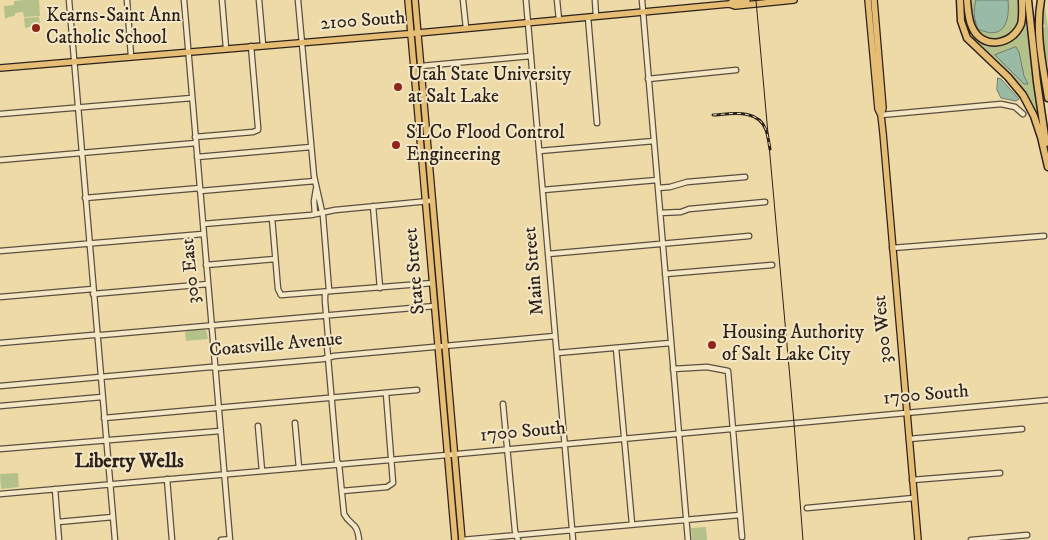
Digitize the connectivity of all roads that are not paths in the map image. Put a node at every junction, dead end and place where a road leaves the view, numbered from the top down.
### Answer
1 (69, 0) edge
2 (127, 0) edge
3 (184, 0) edge
4 (222, 0) edge
5 (259, 0) edge
6 (298, 0) edge
7 (408, 0) edge
8 (415, 0) edge
9 (463, 0) edge
10 (526, 0) edge
11 (557, 0) edge
12 (595, 0) edge
13 (642, 0) edge
14 (747, 0) edge
15 (794, 0) edge
16 (868, 0) edge
17 (874, 0) edge
18 (960, 0) edge
19 (968, 0) edge
20 (1022, 0) edge
21 (1028, 0) edge
22 (1041, 0) edge
23 (729, 4) junction
24 (643, 12) junction
25 (596, 16) junction
26 (588, 17) junction
27 (559, 20) junction
28 (528, 22) junction
29 (466, 28) junction
30 (1039, 32) junction
31 (411, 33) junction
32 (418, 33) junction
33 (301, 42) junction
34 (263, 45) junction
35 (251, 46) junction
36 (226, 48) junction
37 (188, 52) junction
38 (131, 56) junction
39 (531, 56) junction
40 (74, 61) junction
41 (421, 66) junction
42 (0, 68) edge
43 (736, 70) dead end
44 (1048, 76) edge
45 (648, 79) junction
46 (192, 98) junction
47 (1048, 98) edge
48 (77, 108) junction
49 (0, 114) edge
50 (1023, 114) dead end
51 (881, 115) junction
52 (597, 123) dead end
53 (195, 137) junction
54 (654, 141) junction
55 (196, 143) junction
56 (311, 147) junction
57 (539, 152) junction
58 (81, 153) junction
59 (1048, 155) edge
60 (197, 157) junction
61 (0, 160) edge
62 (1048, 166) edge
63 (745, 176) dead end
64 (657, 180) junction
65 (315, 181) junction
66 (316, 188) junction
67 (658, 188) junction
68 (200, 190) junction
69 (543, 190) junction
70 (85, 198) junction
71 (433, 201) junction
72 (426, 202) junction
73 (765, 202) dead end
74 (373, 206) junction
75 (322, 212) junction
76 (660, 213) junction
77 (315, 214) junction
78 (272, 218) junction
79 (203, 224) junction
80 (203, 234) junction
81 (749, 236) dead end
82 (1044, 236) dead end
83 (89, 244) junction
84 (662, 244) junction
85 (892, 248) junction
86 (0, 251) edge
87 (548, 254) junction
88 (275, 259) junction
89 (206, 265) junction
90 (772, 265) dead end
91 (665, 274) junction
92 (432, 283) junction
93 (208, 284) junction
94 (380, 288) junction
95 (93, 292) junction
96 (327, 292) junction
97 (0, 297) edge
98 (434, 306) junction
99 (326, 316) junction
100 (211, 326) junction
101 (97, 335) junction
102 (555, 336) junction
103 (0, 343) edge
104 (670, 343) junction
105 (438, 347) junction
106 (445, 347) junction
107 (616, 348) junction
108 (557, 353) junction
109 (328, 358) junction
110 (214, 368) junction
111 (673, 369) junction
112 (100, 377) junction
113 (0, 386) edge
114 (417, 390) dead end
115 (386, 393) junction
116 (102, 397) junction
117 (332, 398) junction
118 (1048, 400) edge
119 (503, 404) dead end
120 (0, 406) edge
121 (218, 408) junction
122 (906, 413) junction
123 (104, 418) junction
124 (295, 423) dead end
125 (258, 426) dead end
126 (733, 429) junction
127 (1022, 429) dead end
128 (220, 431) junction
129 (678, 434) junction
130 (624, 438) junction
131 (909, 439) junction
132 (106, 440) junction
133 (565, 444) junction
134 (0, 449) edge
135 (508, 449) junction
136 (454, 454) junction
137 (447, 455) junction
138 (392, 460) junction
139 (339, 464) junction
140 (299, 468) junction
141 (262, 471) junction
142 (1000, 473) dead end
143 (224, 474) junction
144 (167, 479) junction
145 (912, 480) junction
146 (110, 484) junction
147 (55, 489) junction
148 (342, 491) junction
149 (0, 494) edge
150 (914, 498) junction
151 (807, 508) dead end
152 (740, 515) junction
153 (112, 517) junction
154 (686, 519) junction
155 (58, 522) junction
156 (632, 524) junction
157 (572, 529) junction
158 (1027, 535) dead end
159 (517, 537) edge
160 (742, 537) dead end
161 (59, 540) edge
162 (114, 540) edge
163 (172, 540) edge
164 (221, 540) edge
165 (230, 540) edge
166 (359, 540) edge
167 (455, 540) edge
168 (462, 540) edge
169 (573, 540) edge
170 (688, 540) edge
171 (918, 540) edge
172 (971, 540) edge

1 - 40 street
2 - 38 street
3 - 37 street, 300 East
4 - 36 street
5 - 34 street
6 - 33 street
7 - 31 main road, State Street
8 - 32 main road, State Street
9 - 29 street
10 - 28 street, Main Street
11 - 27 street
12 - 25 street
13 - 24 street
14 - 23 main road, 2100 South
15 - 23 main road, 2100 South
16 - 51 main road, 300 West
17 - 51 main road, 300 West
18 - 62 highway
19 - 20 highway
21 - 59 highway
22 - 30 highway
23 - 24 main road, 2100 South
24 - 25 main road, 2100 South
24 - 45 street
25 - 26 main road, 2100 South
26 - 27 main road, 2100 South
26 - 52 street
27 - 28 main road, 2100 South
28 - 29 main road, 2100 South
28 - 39 street, Main Street
29 - 32 main road, 2100 South
30 - 44 highway
30 - 47 highway
31 - 32 main road, 2100 South
31 - 33 main road, 2100 South
31 - 72 main road, State Street
32 - 41 main road, State Street
33 - 34 main road, 2100 South
33 - 56 street
34 - 35 main road, 2100 South
35 - 36 main road, 2100 South
35 - 53 street
36 - 37 main road, 2100 South
37 - 38 main road, 2100 South
37 - 46 street, 300 East
38 - 40 main road, 2100 South
39 - 41 street
39 - 57 street, Main Street
40 - 42 main road, 2100 South
40 - 48 street
41 - 71 main road, State Street
43 - 45 street
45 - 54 street
46 - 48 street
46 - 53 street, 300 East
48 - 49 street
48 - 58 street
50 - 51 street
51 - 85 main road, 300 West
53 - 55 street, 300 East
54 - 57 street
54 - 64 street
55 - 58 street
55 - 60 street, 300 East
56 - 60 street
56 - 65 street
57 - 69 street, Main Street
58 - 61 street
58 - 70 street
60 - 68 street, 300 East
63 - 67 street
64 - 67 street
64 - 69 street
65 - 66 street
65 - 68 street
66 - 75 street
66 - 77 street
67 - 76 street
68 - 70 street
68 - 79 street, 300 East
69 - 87 street, Main Street
70 - 83 street
71 - 72 street
71 - 106 main road, State Street
72 - 74 street
72 - 92 main road, State Street
73 - 76 street
74 - 75 street
74 - 94 street
75 - 77 street
75 - 96 street
76 - 84 street
77 - 78 street
78 - 79 street
78 - 88 street
79 - 80 street, 300 East
80 - 83 street
80 - 89 street, 300 East
81 - 84 street
82 - 85 street
83 - 86 street
83 - 95 street
84 - 87 street
84 - 91 street
85 - 122 main road, 300 West
87 - 102 street, Main Street
88 - 89 street
88 - 96 street
89 - 93 street, 300 East
90 - 91 street
91 - 104 street
92 - 94 street
92 - 98 main road, State Street
93 - 95 street
93 - 100 street, 300 East
94 - 96 street
95 - 97 street
95 - 101 street
96 - 99 street
98 - 99 street
98 - 105 main road, State Street
99 - 100 street
99 - 109 street
100 - 101 street
100 - 110 street, 300 East
101 - 103 street
101 - 112 street
102 - 106 street, Coatsville Avenue
102 - 108 street, Main Street
104 - 107 street
104 - 111 street
105 - 106 street, Coatsville Avenue
105 - 109 street, Coatsville Avenue
105 - 137 main road, State Street
106 - 136 main road, State Street
107 - 108 street
107 - 130 street
108 - 133 street, Main Street
109 - 110 street, Coatsville Avenue
109 - 117 street
110 - 112 street, Coatsville Avenue
110 - 121 street, 300 East
111 - 126 street
111 - 129 street
112 - 113 street, Coatsville Avenue
112 - 116 street
114 - 115 street
115 - 117 street
115 - 138 street
116 - 120 street
116 - 123 street
117 - 121 street
117 - 139 street
118 - 122 street, 1700 South
119 - 135 street
121 - 123 street
121 - 128 street, 300 East
122 - 126 street, 1700 South
122 - 131 main road, 300 West
123 - 132 street
124 - 140 street
125 - 141 street
126 - 129 street, 1700 South
126 - 152 street
127 - 131 street
128 - 132 street
128 - 143 street, 300 East
129 - 130 street, 1700 South
129 - 154 street
130 - 133 street, 1700 South
130 - 156 street
131 - 145 main road, 300 West
132 - 134 street
132 - 146 street
133 - 135 street, 1700 South
133 - 157 street, Main Street
135 - 136 street, 1700 South
135 - 159 street
136 - 137 street, 1700 South
136 - 168 main road, State Street
137 - 138 street, 1700 South
137 - 167 main road, State Street
138 - 139 street, 1700 South
138 - 148 street
139 - 140 street, 1700 South
139 - 148 street
140 - 141 street, 1700 South
141 - 143 street, 1700 South
142 - 145 street
143 - 144 street, 1700 South
143 - 165 street, 300 East
144 - 146 street, 1700 South
144 - 163 street
145 - 150 main road, 300 West
146 - 147 street, 1700 South
146 - 153 street
147 - 149 street, 1700 South
147 - 155 street
148 - 166 street
150 - 151 street
150 - 171 main road, 300 West
152 - 154 street
152 - 160 street
153 - 155 street
153 - 162 street
154 - 156 street
154 - 170 street
155 - 161 street
156 - 157 street
157 - 159 street
157 - 169 street, Main Street
158 - 172 street
159 - 168 street
164 - 165 street

